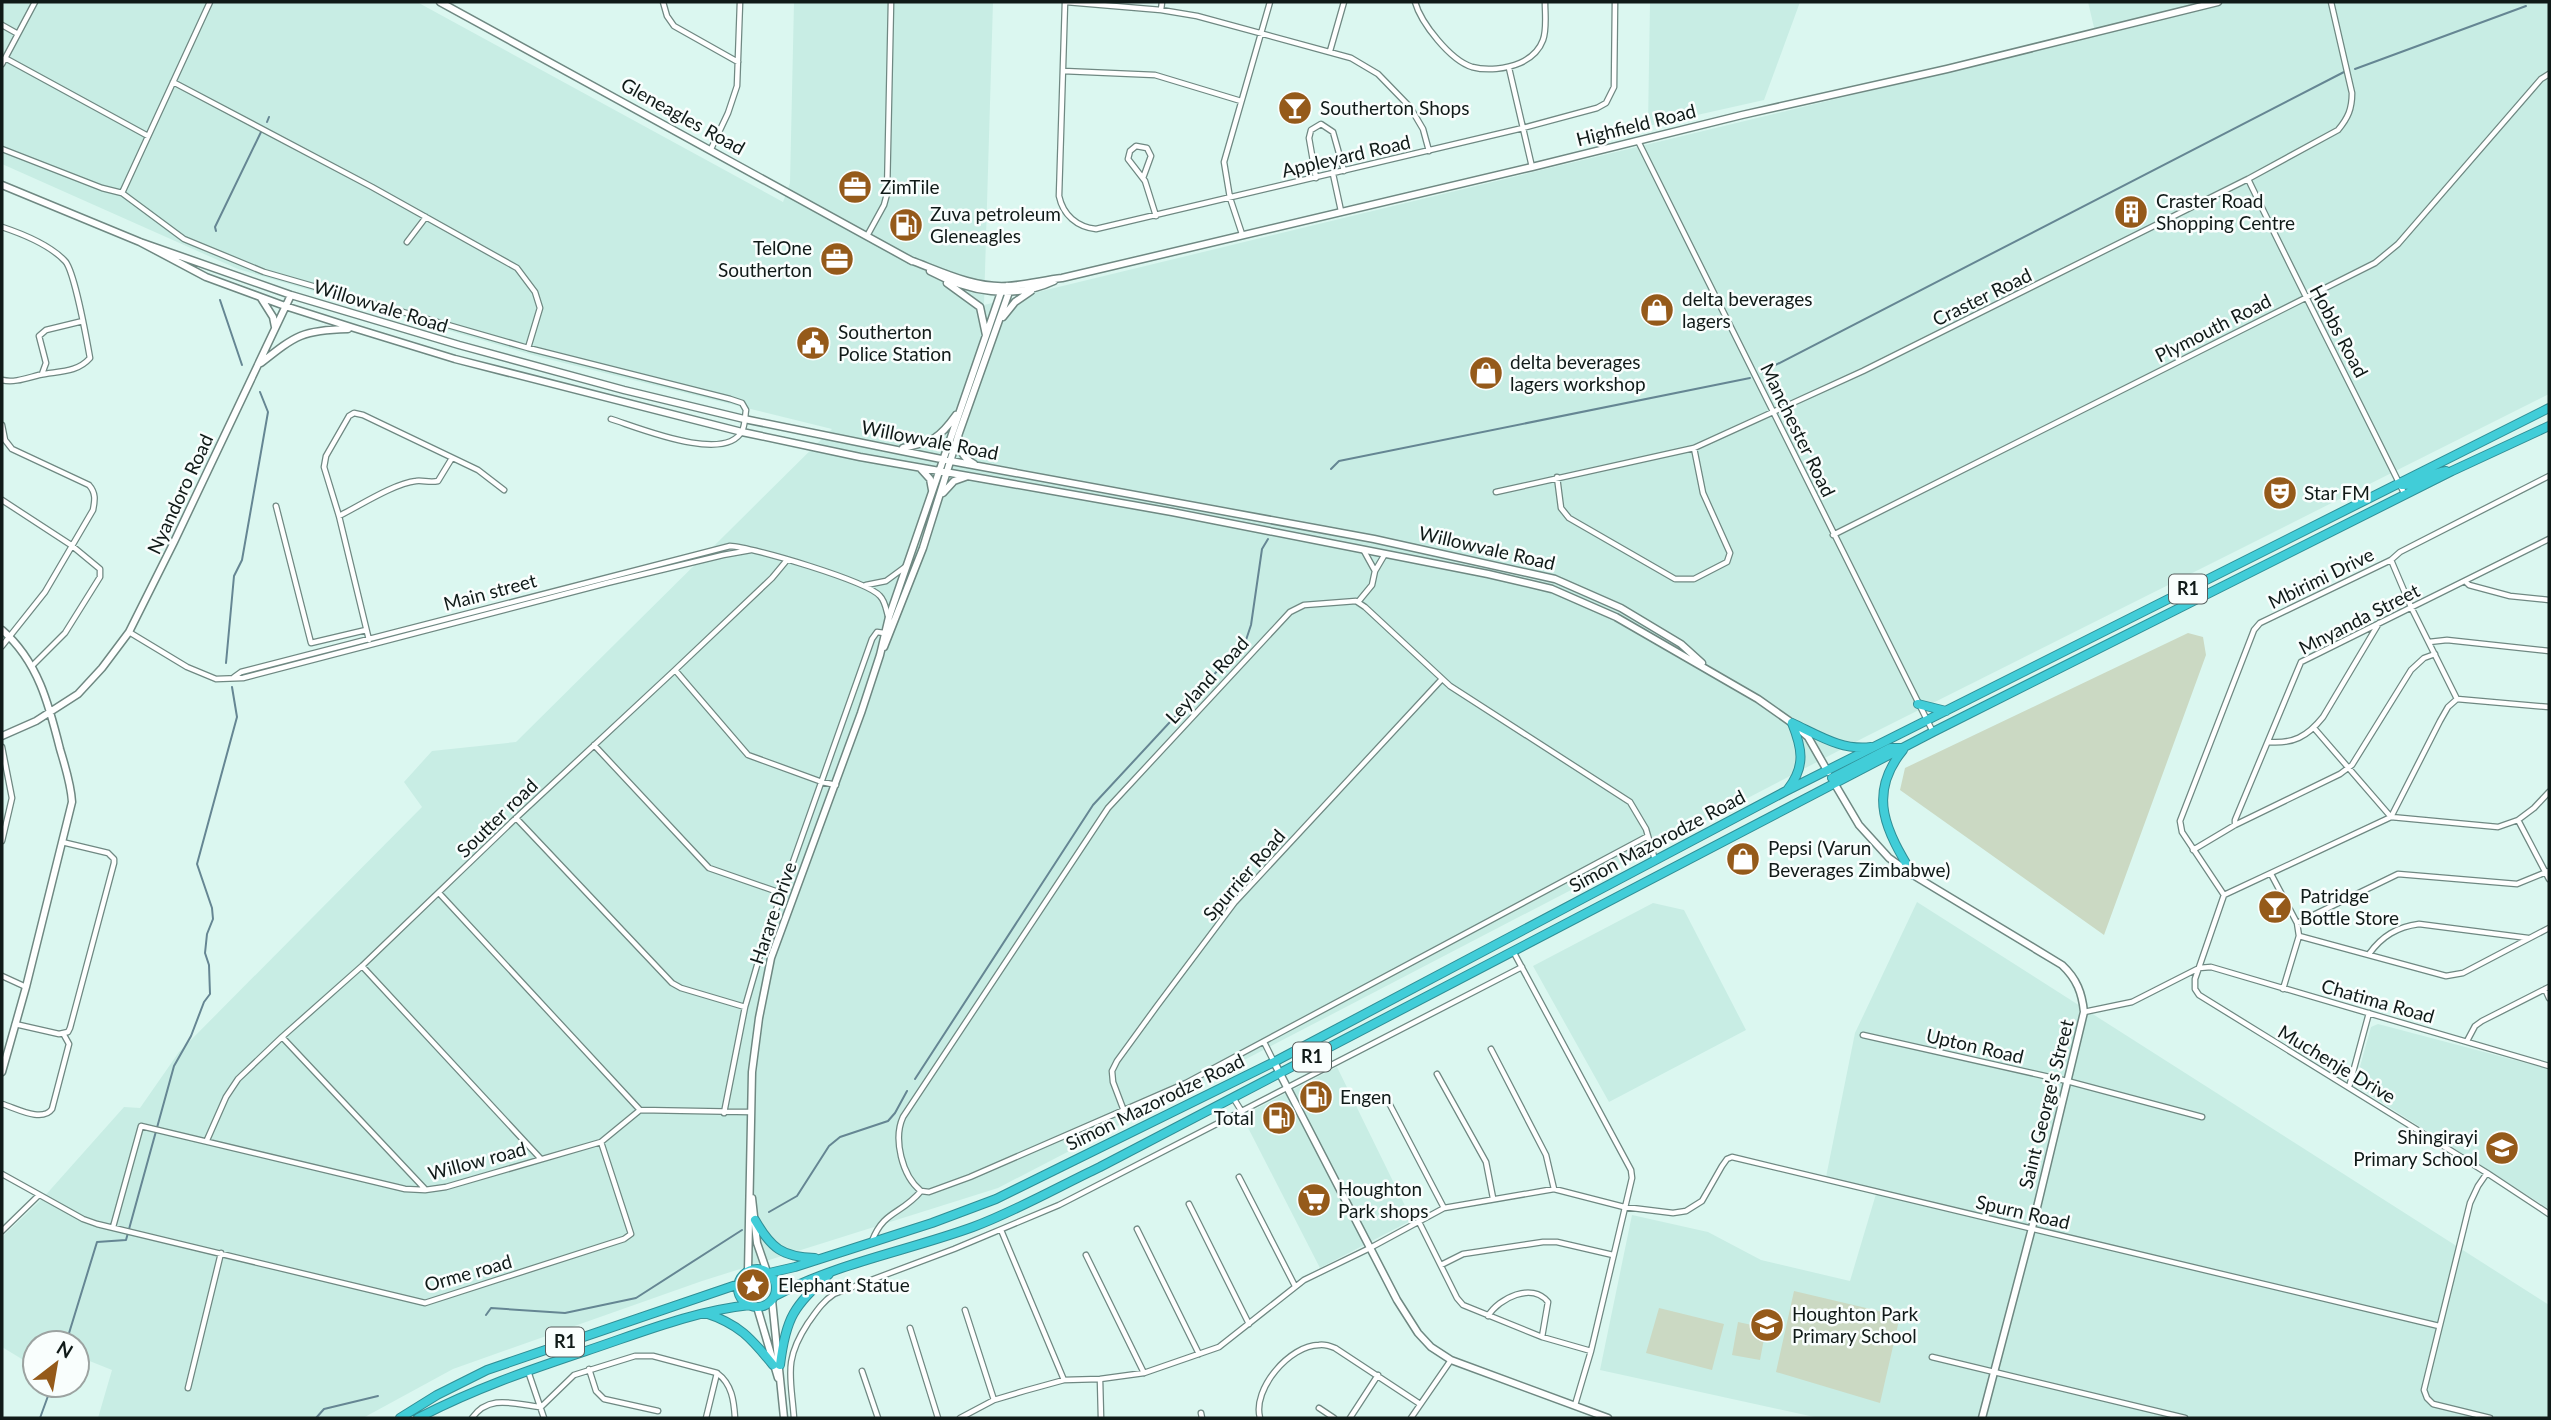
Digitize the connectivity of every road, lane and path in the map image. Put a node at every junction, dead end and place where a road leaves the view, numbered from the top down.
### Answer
1 (35, 2) edge
2 (202, 2) edge
3 (440, 2) edge
4 (663, 2) edge
5 (740, 2) edge
6 (891, 2) edge
7 (1066, 2) edge
8 (1162, 2) edge
9 (1270, 2) edge
10 (1344, 2) edge
11 (1415, 2) edge
12 (1545, 2) edge
13 (1615, 2) edge
14 (2218, 2) edge
15 (2331, 2) edge
16 (209, 4) edge
17 (1161, 10) junction
18 (2, 25) edge
19 (1261, 32) junction
20 (18, 34) junction
21 (1330, 52) junction
22 (5, 58) junction
23 (738, 62) junction
24 (2, 64) edge
25 (1508, 68) junction
26 (1063, 71) junction
27 (2549, 74) edge
28 (173, 82) junction
29 (1241, 101) junction
30 (1523, 128) junction
31 (148, 136) junction
32 (1638, 141) junction
33 (2, 149) edge
34 (710, 149) junction
35 (1429, 151) junction
36 (1532, 167) junction
37 (1344, 171) junction
38 (1333, 174) junction
39 (1143, 178) junction
40 (1316, 178) junction
41 (2248, 179) junction
42 (2, 185) edge
43 (122, 193) junction
44 (1230, 198) junction
45 (1341, 211) junction
46 (1156, 216) junction
47 (426, 217) junction
48 (2, 227) edge
49 (1242, 234) junction
50 (867, 236) junction
51 (141, 242) junction
52 (407, 242) dead end
53 (910, 260) junction
54 (938, 275) junction
55 (1062, 278) junction
56 (1035, 289) junction
57 (1005, 290) junction
58 (291, 295) junction
59 (2304, 297) junction
60 (261, 298) junction
61 (285, 306) junction
62 (83, 321) junction
63 (997, 324) junction
64 (275, 327) junction
65 (354, 328) junction
66 (986, 337) junction
67 (528, 348) junction
68 (258, 366) junction
69 (42, 374) junction
70 (2, 382) edge
71 (961, 407) junction
72 (2549, 408) edge
73 (1775, 412) junction
74 (611, 419) dead end
75 (744, 419) junction
76 (2, 425) edge
77 (2549, 426) edge
78 (742, 432) junction
79 (959, 433) junction
80 (1694, 448) junction
81 (898, 449) junction
82 (452, 458) junction
83 (947, 460) junction
84 (980, 466) junction
85 (918, 467) junction
86 (944, 471) junction
87 (2452, 471) junction
88 (970, 476) junction
89 (2549, 476) edge
90 (1557, 477) junction
91 (2400, 484) junction
92 (504, 490) dead end
93 (932, 492) junction
94 (1496, 492) dead end
95 (2405, 496) junction
96 (940, 497) junction
97 (2, 500) edge
98 (275, 506) dead end
99 (339, 516) junction
100 (1833, 535) junction
101 (2549, 539) edge
102 (71, 545) junction
103 (755, 549) junction
104 (1363, 550) junction
105 (1385, 554) junction
106 (787, 560) junction
107 (2392, 560) junction
108 (907, 566) junction
109 (1375, 571) junction
110 (2465, 581) junction
111 (866, 586) junction
112 (2549, 600) edge
113 (1359, 603) junction
114 (2411, 607) junction
115 (889, 617) junction
116 (2379, 622) junction
117 (2, 630) edge
118 (366, 630) junction
119 (129, 632) junction
120 (884, 633) junction
121 (10, 637) junction
122 (368, 638) junction
123 (2429, 642) junction
124 (369, 644) junction
125 (2, 646) edge
126 (2549, 651) edge
127 (2435, 654) junction
128 (880, 655) junction
129 (32, 666) junction
130 (1706, 667) junction
131 (675, 670) junction
132 (234, 677) junction
133 (1442, 679) junction
134 (2457, 699) junction
135 (1918, 704) junction
136 (2549, 707) edge
137 (1975, 710) junction
138 (1946, 711) junction
139 (51, 713) junction
140 (1927, 720) junction
141 (1792, 723) junction
142 (2314, 728) junction
143 (1933, 732) junction
144 (4, 734) edge
145 (2268, 742) junction
146 (594, 745) junction
147 (1880, 746) junction
148 (2, 747) edge
149 (1904, 747) junction
150 (2348, 768) junction
151 (1832, 778) junction
152 (822, 782) junction
153 (836, 785) junction
154 (1786, 791) junction
155 (2549, 792) edge
156 (2391, 817) junction
157 (516, 818) junction
158 (2518, 820) junction
159 (2235, 825) junction
160 (1648, 836) junction
161 (2, 841) edge
162 (62, 842) junction
163 (2193, 850) junction
164 (1656, 860) junction
165 (2548, 872) edge
166 (2270, 874) junction
167 (1913, 875) junction
168 (2549, 878) edge
169 (439, 892) junction
170 (781, 893) junction
171 (2224, 895) junction
172 (2297, 923) junction
173 (2549, 928) edge
174 (2298, 936) junction
175 (2530, 938) junction
176 (1513, 951) junction
177 (2369, 954) junction
178 (362, 966) junction
179 (1522, 967) junction
180 (2199, 968) junction
181 (2, 976) edge
182 (26, 987) junction
183 (2547, 988) edge
184 (2283, 989) junction
185 (2549, 998) edge
186 (745, 1007) junction
187 (2084, 1012) junction
188 (2370, 1013) junction
189 (15, 1024) junction
190 (63, 1034) junction
191 (1863, 1035) dead end
192 (282, 1037) junction
193 (2467, 1041) junction
194 (1264, 1042) junction
195 (1491, 1049) dead end
196 (1274, 1062) junction
197 (2549, 1066) edge
198 (2, 1072) edge
199 (1437, 1073) dead end
200 (1280, 1074) junction
201 (2067, 1081) junction
202 (1287, 1087) junction
203 (2349, 1087) junction
204 (1234, 1098) junction
205 (1389, 1103) dead end
206 (2, 1104) edge
207 (640, 1110) junction
208 (1124, 1111) junction
209 (724, 1112) junction
210 (750, 1112) junction
211 (1242, 1112) junction
212 (2202, 1117) dead end
213 (207, 1140) junction
214 (601, 1142) junction
215 (541, 1158) junction
216 (2487, 1173) junction
217 (2, 1174) edge
218 (1239, 1177) dead end
219 (1554, 1189) junction
220 (425, 1190) junction
221 (921, 1191) junction
222 (751, 1193) junction
223 (39, 1195) junction
224 (1493, 1198) junction
225 (1189, 1204) dead end
226 (1625, 1206) junction
227 (1444, 1208) junction
228 (2549, 1214) edge
229 (755, 1220) junction
230 (1419, 1222) junction
231 (114, 1227) junction
232 (2032, 1228) junction
233 (1137, 1229) dead end
234 (1001, 1230) junction
235 (2, 1231) edge
236 (871, 1242) junction
237 (1370, 1248) junction
238 (222, 1254) junction
239 (1086, 1255) dead end
240 (1613, 1255) junction
241 (822, 1258) junction
242 (1441, 1265) junction
243 (748, 1271) junction
244 (768, 1272) junction
245 (831, 1272) junction
246 (739, 1284) junction
247 (1295, 1286) junction
248 (774, 1298) junction
249 (754, 1306) junction
250 (965, 1310) dead end
251 (703, 1312) junction
252 (1488, 1317) junction
253 (1249, 1324) junction
254 (2439, 1326) junction
255 (910, 1328) dead end
256 (1542, 1337) junction
257 (1591, 1351) junction
258 (1199, 1353) junction
259 (1932, 1357) dead end
260 (1451, 1360) junction
261 (776, 1365) junction
262 (589, 1369) junction
263 (528, 1370) junction
264 (862, 1371) dead end
265 (1995, 1371) junction
266 (718, 1373) junction
267 (1144, 1373) junction
268 (1378, 1375) junction
269 (1100, 1379) junction
270 (1064, 1380) junction
271 (188, 1388) dead end
272 (994, 1400) junction
273 (1420, 1404) junction
274 (1575, 1405) junction
275 (541, 1407) junction
276 (1319, 1408) dead end
277 (658, 1411) dead end
278 (400, 1418) edge
279 (418, 1418) edge
280 (472, 1418) edge
281 (544, 1418) edge
282 (706, 1418) edge
283 (736, 1418) edge
284 (782, 1418) edge
285 (794, 1418) edge
286 (878, 1418) edge
287 (938, 1418) edge
288 (960, 1418) edge
289 (1101, 1418) edge
290 (1260, 1418) edge
291 (1334, 1418) edge
292 (1350, 1418) edge
293 (1410, 1418) edge
294 (1608, 1418) edge
295 (1982, 1418) edge
296 (2185, 1418) edge
297 (2486, 1418) edge

1 - 20 street
2 - 16 street
3 - 34 main road, Gleneagles Road
4 - 23 street
5 - 23 street
6 - 50 street
7 - 17 street
7 - 26 street
8 - 17 street
9 - 19 street
10 - 21 street
11 - 25 street
12 - 25 street
13 - 30 street, Appleyard Road
14 - 32 main road, Highfield Road
15 - 41 street, Craster Road
16 - 28 street
17 - 19 street
18 - 20 street
19 - 21 street
19 - 29 street
20 - 22 street
21 - 35 street
22 - 24 street
22 - 31 street
23 - 34 street
25 - 30 street
26 - 29 street
26 - 46 street, Appleyard Road
27 - 59 street, Plymouth Road
28 - 31 street
28 - 47 street
29 - 44 street
30 - 35 street, Appleyard Road
30 - 36 street
31 - 43 street
32 - 36 main road, Highfield Road
32 - 73 street, Manchester Road
33 - 43 street
34 - 50 main road, Gleneagles Road
35 - 37 street, Appleyard Road
36 - 45 main road, Highfield Road
37 - 38 street, Appleyard Road
37 - 40 street
38 - 40 street, Appleyard Road
38 - 45 street
39 - 39 street
39 - 46 street
40 - 44 street, Appleyard Road
41 - 59 street, Hobbs Road
41 - 73 street, Craster Road
42 - 51 main road, Willowvale Road
43 - 67 street
44 - 46 street, Appleyard Road
44 - 49 street
45 - 49 main road, Highfield Road
47 - 52 street
47 - 67 street
48 - 62 street
49 - 55 main road, Highfield Road
50 - 53 main road, Gleneagles Road
51 - 58 main road, Willowvale Road
51 - 60 main road, Willowvale Road
53 - 54 main road, Gleneagles Road
53 - 57 main road, Gleneagles Road
54 - 57 main road, Gleneagles Road
54 - 66 main road
55 - 56 main road, Highfield Road
55 - 57 main road, Highfield Road
56 - 57 main road, Highfield Road
56 - 63 main road
57 - 63 main road, Harare Drive
57 - 66 main road, Harare Drive
58 - 61 main road, Nyandoro Road
58 - 75 main road, Willowvale Road
59 - 91 street, Hobbs Road
59 - 100 street, Plymouth Road
60 - 61 main road, Willowvale Road
60 - 64 main road
61 - 64 main road, Nyandoro Road
61 - 65 main road, Willowvale Road
62 - 69 street
62 - 69 street
63 - 79 main road, Harare Drive
64 - 68 main road, Nyandoro Road
65 - 68 main road
65 - 78 main road, Willowvale Road
66 - 71 main road, Harare Drive
67 - 75 street
68 - 119 main road, Nyandoro Road
69 - 70 street
71 - 81 main road
71 - 83 main road, Harare Drive
72 - 91 highway, Simon Mazorodze Road / R1
73 - 80 street, Craster Road
73 - 100 street, Manchester Road
74 - 78 street
75 - 78 street
75 - 81 main road, Willowvale Road
76 - 102 street
77 - 87 highway, Simon Mazorodze Road / R1
78 - 85 main road, Willowvale Road
79 - 83 main road, Harare Drive
79 - 84 main road
80 - 90 street, Craster Road
80 - 90 street
81 - 83 main road, Willowvale Road
82 - 92 street
82 - 99 street
82 - 99 street
83 - 84 main road, Willowvale Road
83 - 86 main road, Harare Drive
84 - 130 main road, Willowvale Road
85 - 86 main road, Willowvale Road
85 - 93 main road
86 - 88 main road, Willowvale Road
86 - 93 main road, Harare Drive
86 - 96 main road, Harare Drive
87 - 91 highway
87 - 95 highway, Simon Mazorodze Road / R1
88 - 96 main road
88 - 104 main road, Willowvale Road
89 - 107 street, Mbirimi Drive
90 - 94 street, Craster Road
91 - 95 street, Hobbs Road
91 - 138 highway, Simon Mazorodze Road / R1
93 - 108 main road, Harare Drive
95 - 137 highway, Simon Mazorodze Road / R1
96 - 128 main road, Harare Drive
97 - 102 street
98 - 118 street
99 - 118 street
100 - 135 street, Manchester Road
101 - 110 street, Mnyanda Street
102 - 121 street
102 - 129 street
103 - 106 street, Main street
103 - 122 street, Main street
103 - 124 street, Main street
104 - 105 main road, Willowvale Road
104 - 109 street
105 - 109 street
105 - 130 main road, Willowvale Road
106 - 111 street, Main street
106 - 131 street, Soutter road
107 - 114 street
107 - 163 street, Mbirimi Drive
108 - 111 street
108 - 115 main road, Harare Drive
109 - 113 street
110 - 112 street
110 - 114 street, Mnyanda Street
111 - 115 street
113 - 133 street
113 - 221 street, Leyland Road
114 - 116 street, Mnyanda Street
114 - 123 street
115 - 120 main road, Harare Drive
116 - 142 street
116 - 145 street, Mnyanda Street
117 - 121 main road
118 - 122 street
119 - 132 street, Main street
119 - 139 main road, Nyandoro Road
120 - 128 main road, Harare Drive
120 - 152 street
121 - 125 street
121 - 129 main road
122 - 124 street
122 - 132 street, Main street
123 - 126 street
123 - 127 street
124 - 132 street, Main street
127 - 134 street
127 - 150 street
128 - 153 main road, Harare Drive
129 - 139 main road
130 - 141 main road, Willowvale Road
131 - 146 street, Soutter road
131 - 152 street
133 - 160 street
133 - 208 street, Spurrier Road
134 - 136 street
134 - 156 street
135 - 138 highway
135 - 140 street, Manchester Road
137 - 140 highway
137 - 143 highway, Simon Mazorodze Road / R1
138 - 140 highway, Simon Mazorodze Road / R1
139 - 144 main road
139 - 162 main road
140 - 143 street, Manchester Road
140 - 147 highway, Simon Mazorodze Road / R1
141 - 147 highway
141 - 151 main road, Willowvale Road
141 - 154 highway
142 - 145 street
142 - 150 street
143 - 149 highway, Simon Mazorodze Road / R1
145 - 159 street, Mnyanda Street
146 - 157 street, Soutter road
146 - 170 street
147 - 151 highway, Simon Mazorodze Road / R1
148 - 161 street
149 - 151 highway, Simon Mazorodze Road / R1
149 - 167 highway
150 - 156 street
150 - 159 street
151 - 154 highway, Simon Mazorodze Road / R1
151 - 167 main road, Saint George's Street
151 - 176 highway, Simon Mazorodze Road / R1
152 - 153 street
152 - 170 street
153 - 210 main road, Harare Drive
154 - 164 highway, Simon Mazorodze Road / R1
155 - 158 street
156 - 158 street
156 - 166 street
157 - 169 street, Soutter road
157 - 186 street
158 - 165 street
159 - 163 street
160 - 164 street
160 - 194 street
162 - 182 main road
162 - 190 street
163 - 171 street, Mbirimi Drive
164 - 196 highway, Simon Mazorodze Road / R1
165 - 168 street
165 - 172 street
166 - 171 street
166 - 172 street
167 - 187 main road, Saint George's Street
169 - 178 street, Soutter road
169 - 207 street
170 - 186 street
171 - 180 street, Muchenje Drive
172 - 174 street
173 - 175 street
174 - 177 street
174 - 184 street
175 - 177 street
175 - 177 street
176 - 179 street
176 - 200 highway, Simon Mazorodze Road / R1
178 - 192 street, Soutter road
178 - 215 street
179 - 202 street
179 - 226 street
180 - 184 street, Chatima Road
180 - 187 street
180 - 203 street, Muchenje Drive
181 - 182 street
182 - 189 main road
183 - 185 street
183 - 193 street
184 - 188 street, Chatima Road
186 - 209 street
187 - 201 main road, Saint George's Street
188 - 193 street, Chatima Road
188 - 203 street
189 - 190 street
189 - 198 main road
190 - 206 street
191 - 201 street, Upton Road
192 - 213 street, Soutter road
192 - 220 street
193 - 197 street, Chatima Road
194 - 196 street
194 - 208 street
195 - 219 street
196 - 200 main road
196 - 236 highway, Simon Mazorodze Road / R1
199 - 224 street
200 - 202 main road
200 - 204 highway, Simon Mazorodze Road / R1
201 - 212 street, Upton Road
201 - 232 main road, Saint George's Street
202 - 211 street
202 - 237 main road
203 - 216 street, Muchenje Drive
204 - 211 street
204 - 245 highway, Simon Mazorodze Road / R1
205 - 227 street
207 - 209 street
207 - 214 street, Willow road
208 - 221 street
209 - 210 street
210 - 222 main road, Harare Drive
211 - 234 street
213 - 220 street, Willow road
213 - 231 street, Willow road
214 - 215 street, Willow road
214 - 238 street, Orme road
215 - 220 street, Willow road
216 - 228 street, Muchenje Drive
216 - 254 street
217 - 223 street
218 - 247 street
219 - 224 street
219 - 226 street
221 - 236 street
222 - 229 main road, Harare Drive
222 - 243 main road, Harare Drive
223 - 231 street
223 - 235 street
224 - 227 street
225 - 253 street
226 - 232 street, Spurn Road
226 - 240 street
227 - 230 street
229 - 241 highway
229 - 244 main road, Harare Drive
230 - 237 street
230 - 242 street
231 - 238 street, Orme road
232 - 254 street, Spurn Road
232 - 265 main road, Saint George's Street
233 - 258 street
234 - 270 street
234 - 285 street
236 - 241 highway, Simon Mazorodze Road / R1
237 - 247 street
237 - 260 main road
238 - 271 street
239 - 267 street
240 - 242 street
240 - 257 street
241 - 244 highway, Simon Mazorodze Road / R1
242 - 252 street
243 - 244 highway, Simon Mazorodze Road / R1
243 - 246 highway
244 - 248 highway
245 - 248 highway, Simon Mazorodze Road / R1
245 - 261 highway
246 - 249 highway
246 - 278 highway, R1
247 - 253 street
248 - 249 highway, Simon Mazorodze Road / R1
248 - 261 main road
249 - 251 highway, R1
249 - 261 main road
250 - 272 street
251 - 261 highway
251 - 263 highway, R1
252 - 256 street
252 - 256 street
253 - 258 street
254 - 297 street
255 - 287 street
256 - 257 street
257 - 274 street
258 - 267 street
259 - 265 street
260 - 273 street
260 - 274 main road
261 - 284 main road
262 - 266 street
262 - 275 street
262 - 277 street
263 - 275 street
263 - 279 highway, R1
264 - 286 street
265 - 295 main road, Saint George's Street
265 - 296 street
266 - 282 street
266 - 283 street
267 - 269 street
268 - 273 street
268 - 290 street
268 - 292 street
269 - 270 street
269 - 289 street
270 - 272 street
272 - 288 street
273 - 293 street
274 - 294 main road
275 - 280 street
275 - 281 street
276 - 291 street

